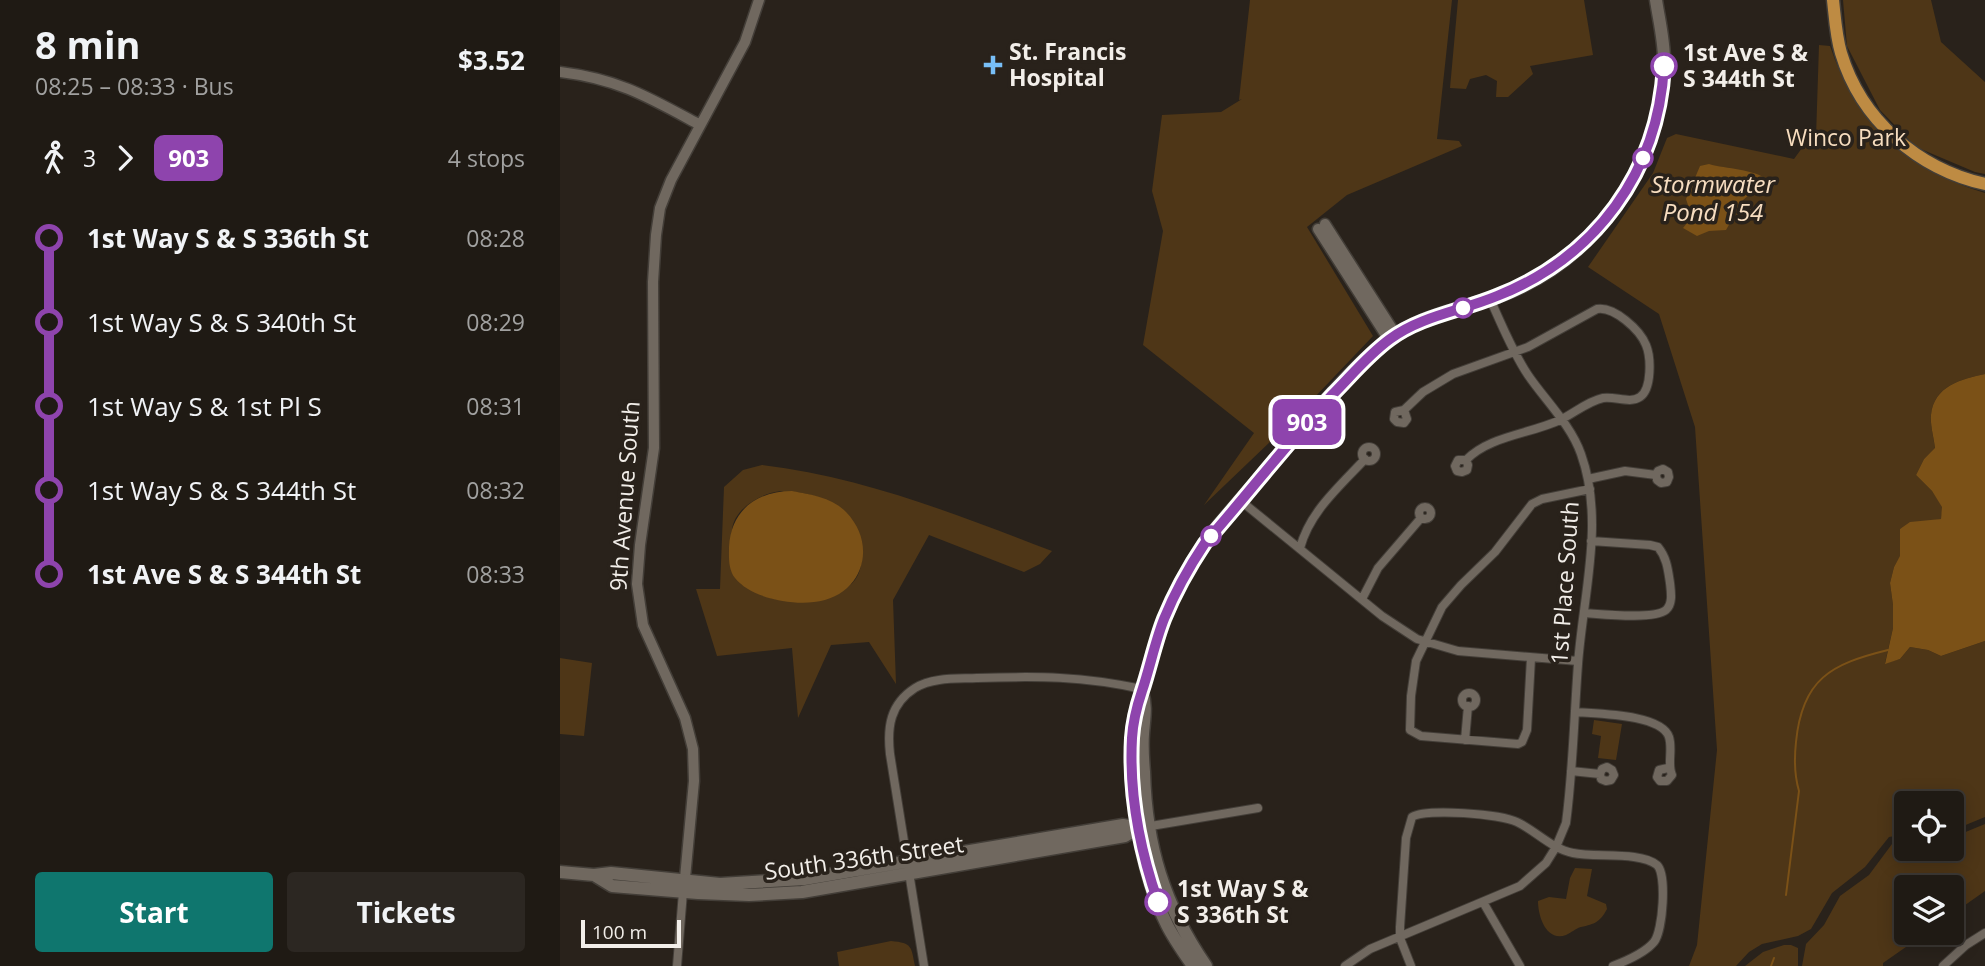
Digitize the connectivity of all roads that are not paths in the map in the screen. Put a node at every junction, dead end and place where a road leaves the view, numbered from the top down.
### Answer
1 (759, 0) edge
2 (1656, 0) edge
3 (1833, 0) edge
4 (560, 72) edge
5 (700, 125) junction
6 (1985, 184) edge
7 (1322, 226) dead end
8 (1490, 299) junction
9 (1392, 337) junction
10 (1514, 352) junction
11 (1404, 410) dead end
12 (1561, 419) junction
13 (1365, 459) dead end
14 (1466, 460) dead end
15 (1656, 475) dead end
16 (1588, 479) junction
17 (1590, 489) junction
18 (1241, 501) junction
19 (1421, 518) dead end
20 (1591, 541) junction
21 (1300, 548) junction
22 (1362, 599) junction
23 (1584, 613) junction
24 (1424, 642) junction
25 (1531, 658) junction
26 (1578, 662) junction
27 (1142, 690) junction
28 (1468, 706) dead end
29 (1575, 712) junction
30 (1465, 740) junction
31 (1668, 768) dead end
32 (1571, 771) junction
33 (1600, 774) dead end
34 (1258, 808) dead end
35 (1143, 828) junction
36 (1556, 847) junction
37 (909, 869) junction
38 (560, 872) edge
39 (684, 886) junction
40 (1483, 902) junction
41 (1985, 933) edge
42 (1400, 938) junction
43 (677, 966) edge
44 (925, 966) edge
45 (1193, 966) edge
46 (1206, 966) edge
47 (1345, 966) edge
48 (1411, 966) edge
49 (1520, 966) edge
50 (1613, 966) edge
51 (1943, 966) edge

1 - 5 street, 9th Avenue South
2 - 8 main road
3 - 6 main road
4 - 5 street
5 - 39 street, 9th Avenue South
7 - 9 street
8 - 9 main road
8 - 10 street, 1st Place South
9 - 18 main road
10 - 11 street
10 - 12 street, 1st Place South
10 - 12 street
12 - 14 street
12 - 16 street, 1st Place South
13 - 21 street
15 - 16 street
16 - 17 street, 1st Place South
17 - 20 street, 1st Place South
17 - 24 street
18 - 21 street
18 - 27 main road
19 - 22 street
20 - 23 street, 1st Place South
20 - 23 street
21 - 22 street
22 - 24 street
23 - 26 street, 1st Place South
24 - 25 street
24 - 30 street
25 - 26 street
25 - 30 street
26 - 29 street, 1st Place South
27 - 35 main road
27 - 37 street
28 - 30 street
29 - 31 street
29 - 32 street, 1st Place South
32 - 33 street
32 - 36 street, 1st Place South
34 - 35 street, South 336th Street
35 - 37 main road, South 336th Street
35 - 45 main road
35 - 46 main road
36 - 40 street, 1st Place South
36 - 42 street
36 - 50 street
37 - 39 main road, South 336th Street
37 - 44 street
38 - 39 main road, South 336th Street
39 - 43 street, 9th Avenue South
40 - 42 street, 1st Place South
40 - 49 street
41 - 51 street
42 - 47 street, 1st Place South
42 - 48 street

